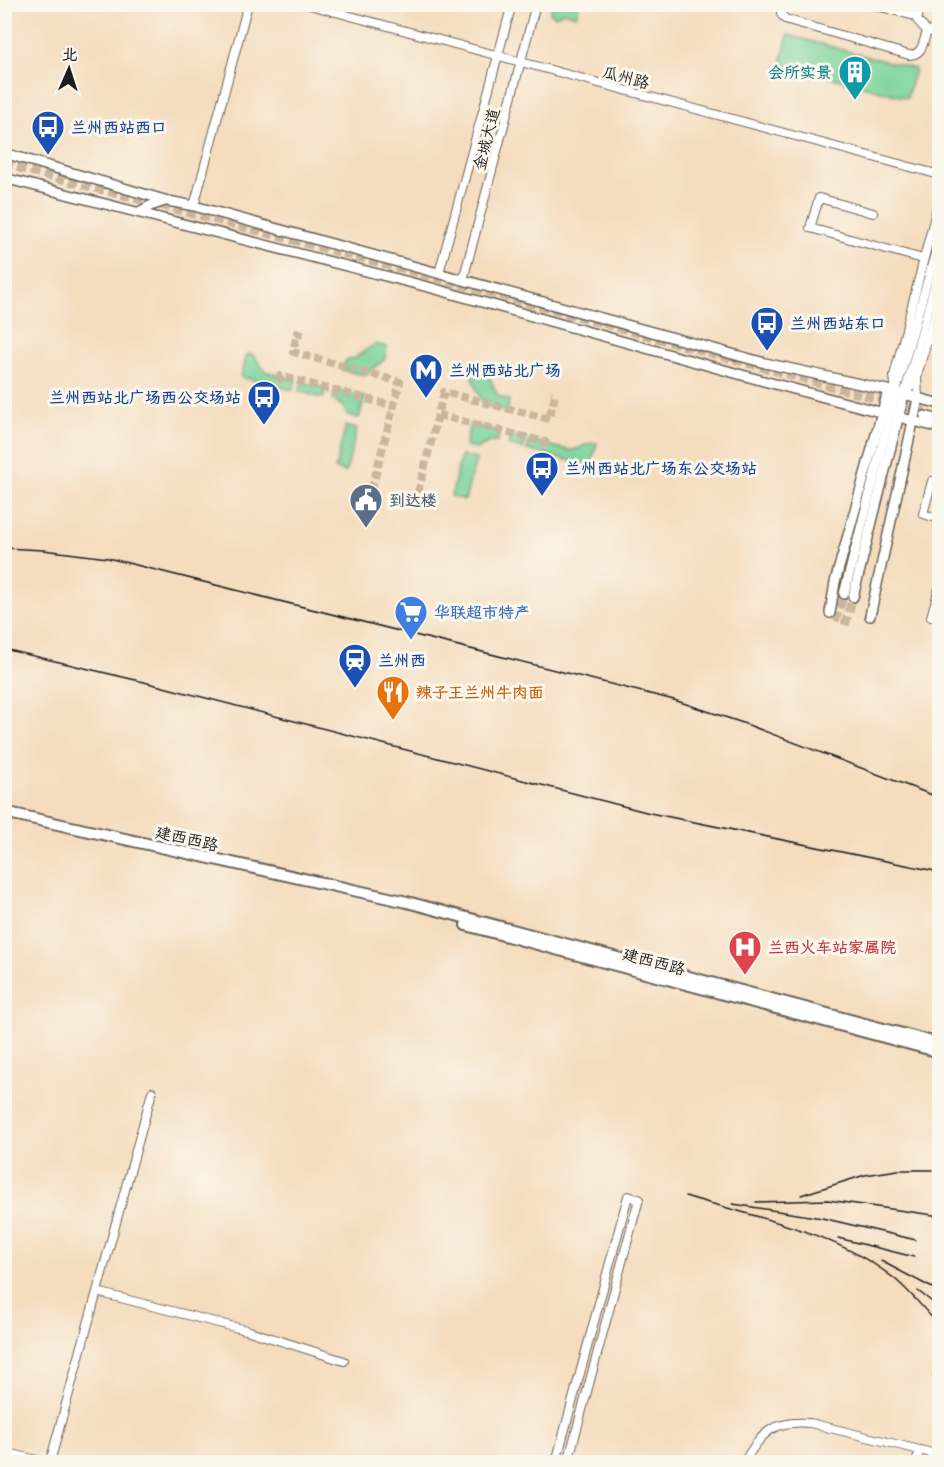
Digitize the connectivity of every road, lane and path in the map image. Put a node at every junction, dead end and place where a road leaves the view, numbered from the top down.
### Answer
1 (248, 4) edge
2 (306, 4) edge
3 (512, 4) edge
4 (536, 4) edge
5 (783, 4) edge
6 (921, 4) edge
7 (875, 5) edge
8 (918, 17) junction
9 (927, 31) junction
10 (939, 33) edge
11 (498, 57) junction
12 (519, 62) junction
13 (4, 153) edge
14 (939, 176) edge
15 (4, 178) edge
16 (939, 196) edge
17 (168, 201) junction
18 (194, 206) junction
19 (139, 212) junction
20 (873, 213) dead end
21 (939, 236) edge
22 (923, 259) junction
23 (939, 266) edge
24 (439, 273) junction
25 (463, 280) junction
26 (939, 297) edge
27 (917, 375) junction
28 (896, 393) junction
29 (918, 399) junction
30 (939, 404) edge
31 (890, 414) junction
32 (939, 415) edge
33 (912, 420) junction
34 (939, 420) edge
35 (939, 428) edge
36 (939, 483) edge
37 (939, 519) edge
38 (939, 585) edge
39 (848, 596) tunnel mouth
40 (830, 612) dead end
41 (870, 616) dead end
42 (931, 617) dead end
43 (4, 812) edge
44 (362, 892) junction
45 (939, 1044) edge
46 (939, 1052) edge
47 (152, 1092) dead end
48 (97, 1292) junction
49 (590, 1338) junction
50 (600, 1341) junction
51 (344, 1361) dead end
52 (920, 1450) junction
53 (4, 1452) edge
54 (939, 1455) edge
55 (45, 1462) edge
56 (50, 1462) edge
57 (556, 1462) edge
58 (568, 1462) edge
59 (744, 1462) edge
60 (916, 1462) edge

1 - 18 street
2 - 11 street, 瓜州路
3 - 11 street, 金城大道
4 - 12 street, 金城大道
5 - 9 street
6 - 8 street
7 - 8 street
8 - 9 street
9 - 10 street
11 - 12 street, 瓜州路
11 - 24 street, 金城大道
12 - 14 street, 瓜州路
12 - 25 street, 金城大道
13 - 17 main road
15 - 19 main road
16 - 22 street
17 - 18 main road
17 - 19 main road
18 - 24 main road
19 - 31 main road
20 - 22 street
21 - 28 street
22 - 28 street
23 - 28 street
24 - 25 main road
25 - 28 main road
26 - 27 street
27 - 28 street
27 - 29 street
28 - 29 main road
28 - 31 main road
29 - 30 main road
29 - 33 main road
31 - 33 main road
31 - 39 main road
31 - 40 main road
32 - 34 main road
33 - 35 main road
33 - 41 main road
36 - 37 street
38 - 42 street
43 - 44 highway, 建西西路
44 - 45 highway, 建西西路
44 - 46 highway, 建西西路
47 - 48 street
48 - 51 street
48 - 56 street
49 - 50 street
49 - 50 street
49 - 57 street
50 - 58 street
52 - 54 street
52 - 59 street
52 - 60 street
53 - 55 street

